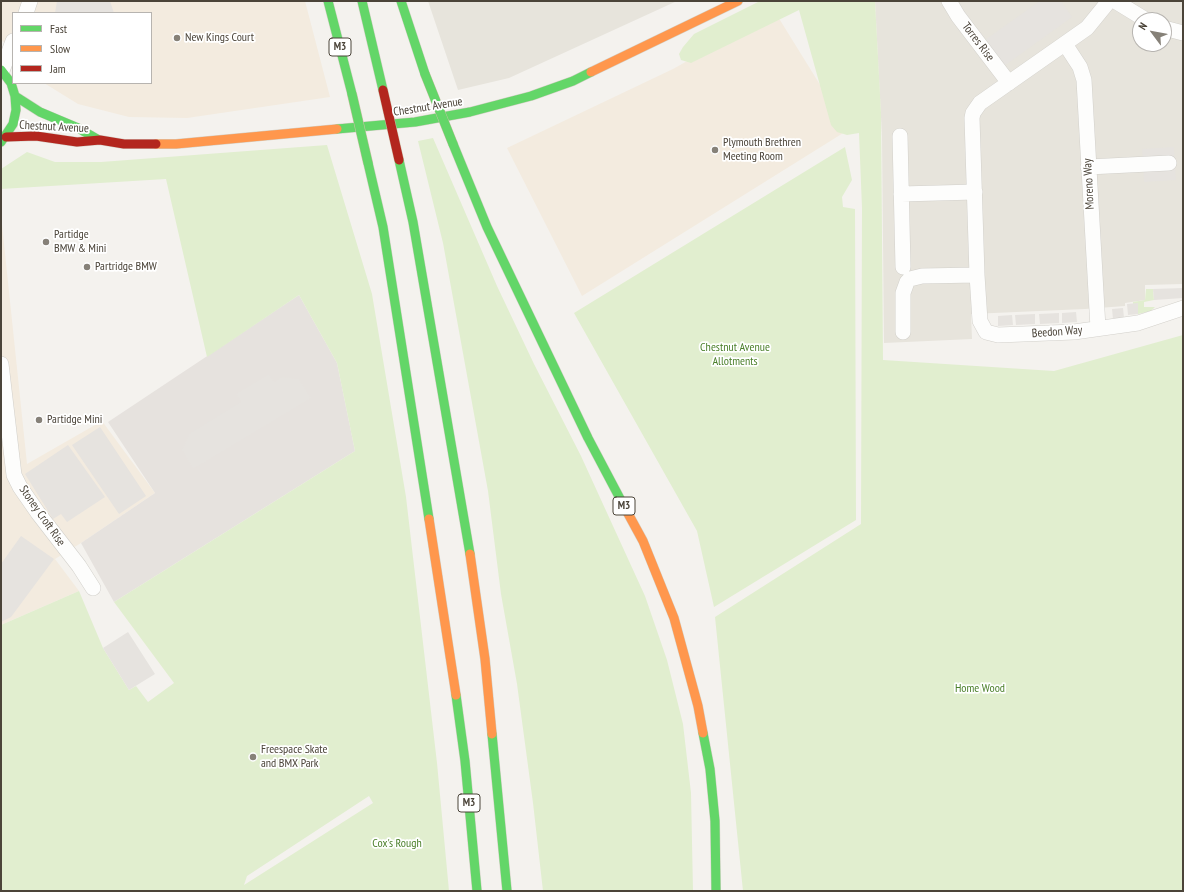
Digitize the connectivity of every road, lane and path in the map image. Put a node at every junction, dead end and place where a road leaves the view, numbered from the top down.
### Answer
1 (30, 1) edge
2 (328, 1) edge
3 (362, 1) edge
4 (401, 1) edge
5 (738, 1) edge
6 (949, 1) edge
7 (1109, 1) edge
8 (1115, 1) edge
9 (26, 12) edge
10 (1133, 12) edge
11 (1172, 30) edge
12 (1183, 33) edge
13 (12, 35) edge
14 (1, 42) edge
15 (12, 44) edge
16 (1065, 44) junction
17 (2, 71) edge
18 (1009, 82) junction
19 (15, 96) junction
20 (900, 136) dead end
21 (3, 140) edge
22 (100, 140) junction
23 (1169, 163) dead end
24 (1088, 167) junction
25 (975, 192) junction
26 (901, 194) junction
27 (903, 267) dead end
28 (977, 275) junction
29 (1183, 308) edge
30 (1098, 328) junction
31 (903, 332) dead end
32 (1, 364) edge
33 (93, 588) dead end
34 (459, 716) junction
35 (455, 765) dead end
36 (477, 891) edge
37 (507, 891) edge
38 (716, 891) edge

1 - 9 street
2 - 34 main road, M3, bridge
3 - 37 main road, bridge
4 - 38 main road, M3, bridge
5 - 22 main road, Chestnut Avenue
6 - 18 street, Torres Rise
7 - 16 street, Beedon Way
8 - 10 street
11 - 12 street
13 - 14 street
15 - 17 street
16 - 18 street, Beedon Way
16 - 24 street, Moreno Way
17 - 19 main road
18 - 25 street, Beedon Way
19 - 21 main road
19 - 22 main road, Chestnut Avenue
20 - 26 street
21 - 22 main road, Chestnut Avenue
23 - 24 street
24 - 30 street, Moreno Way
25 - 26 street
25 - 28 street, Beedon Way
26 - 27 street
28 - 30 street, Beedon Way
28 - 31 street
29 - 30 street, Beedon Way
32 - 33 street, Stoney Croft Rise
34 - 35 main road, M3
34 - 36 main road, M3

